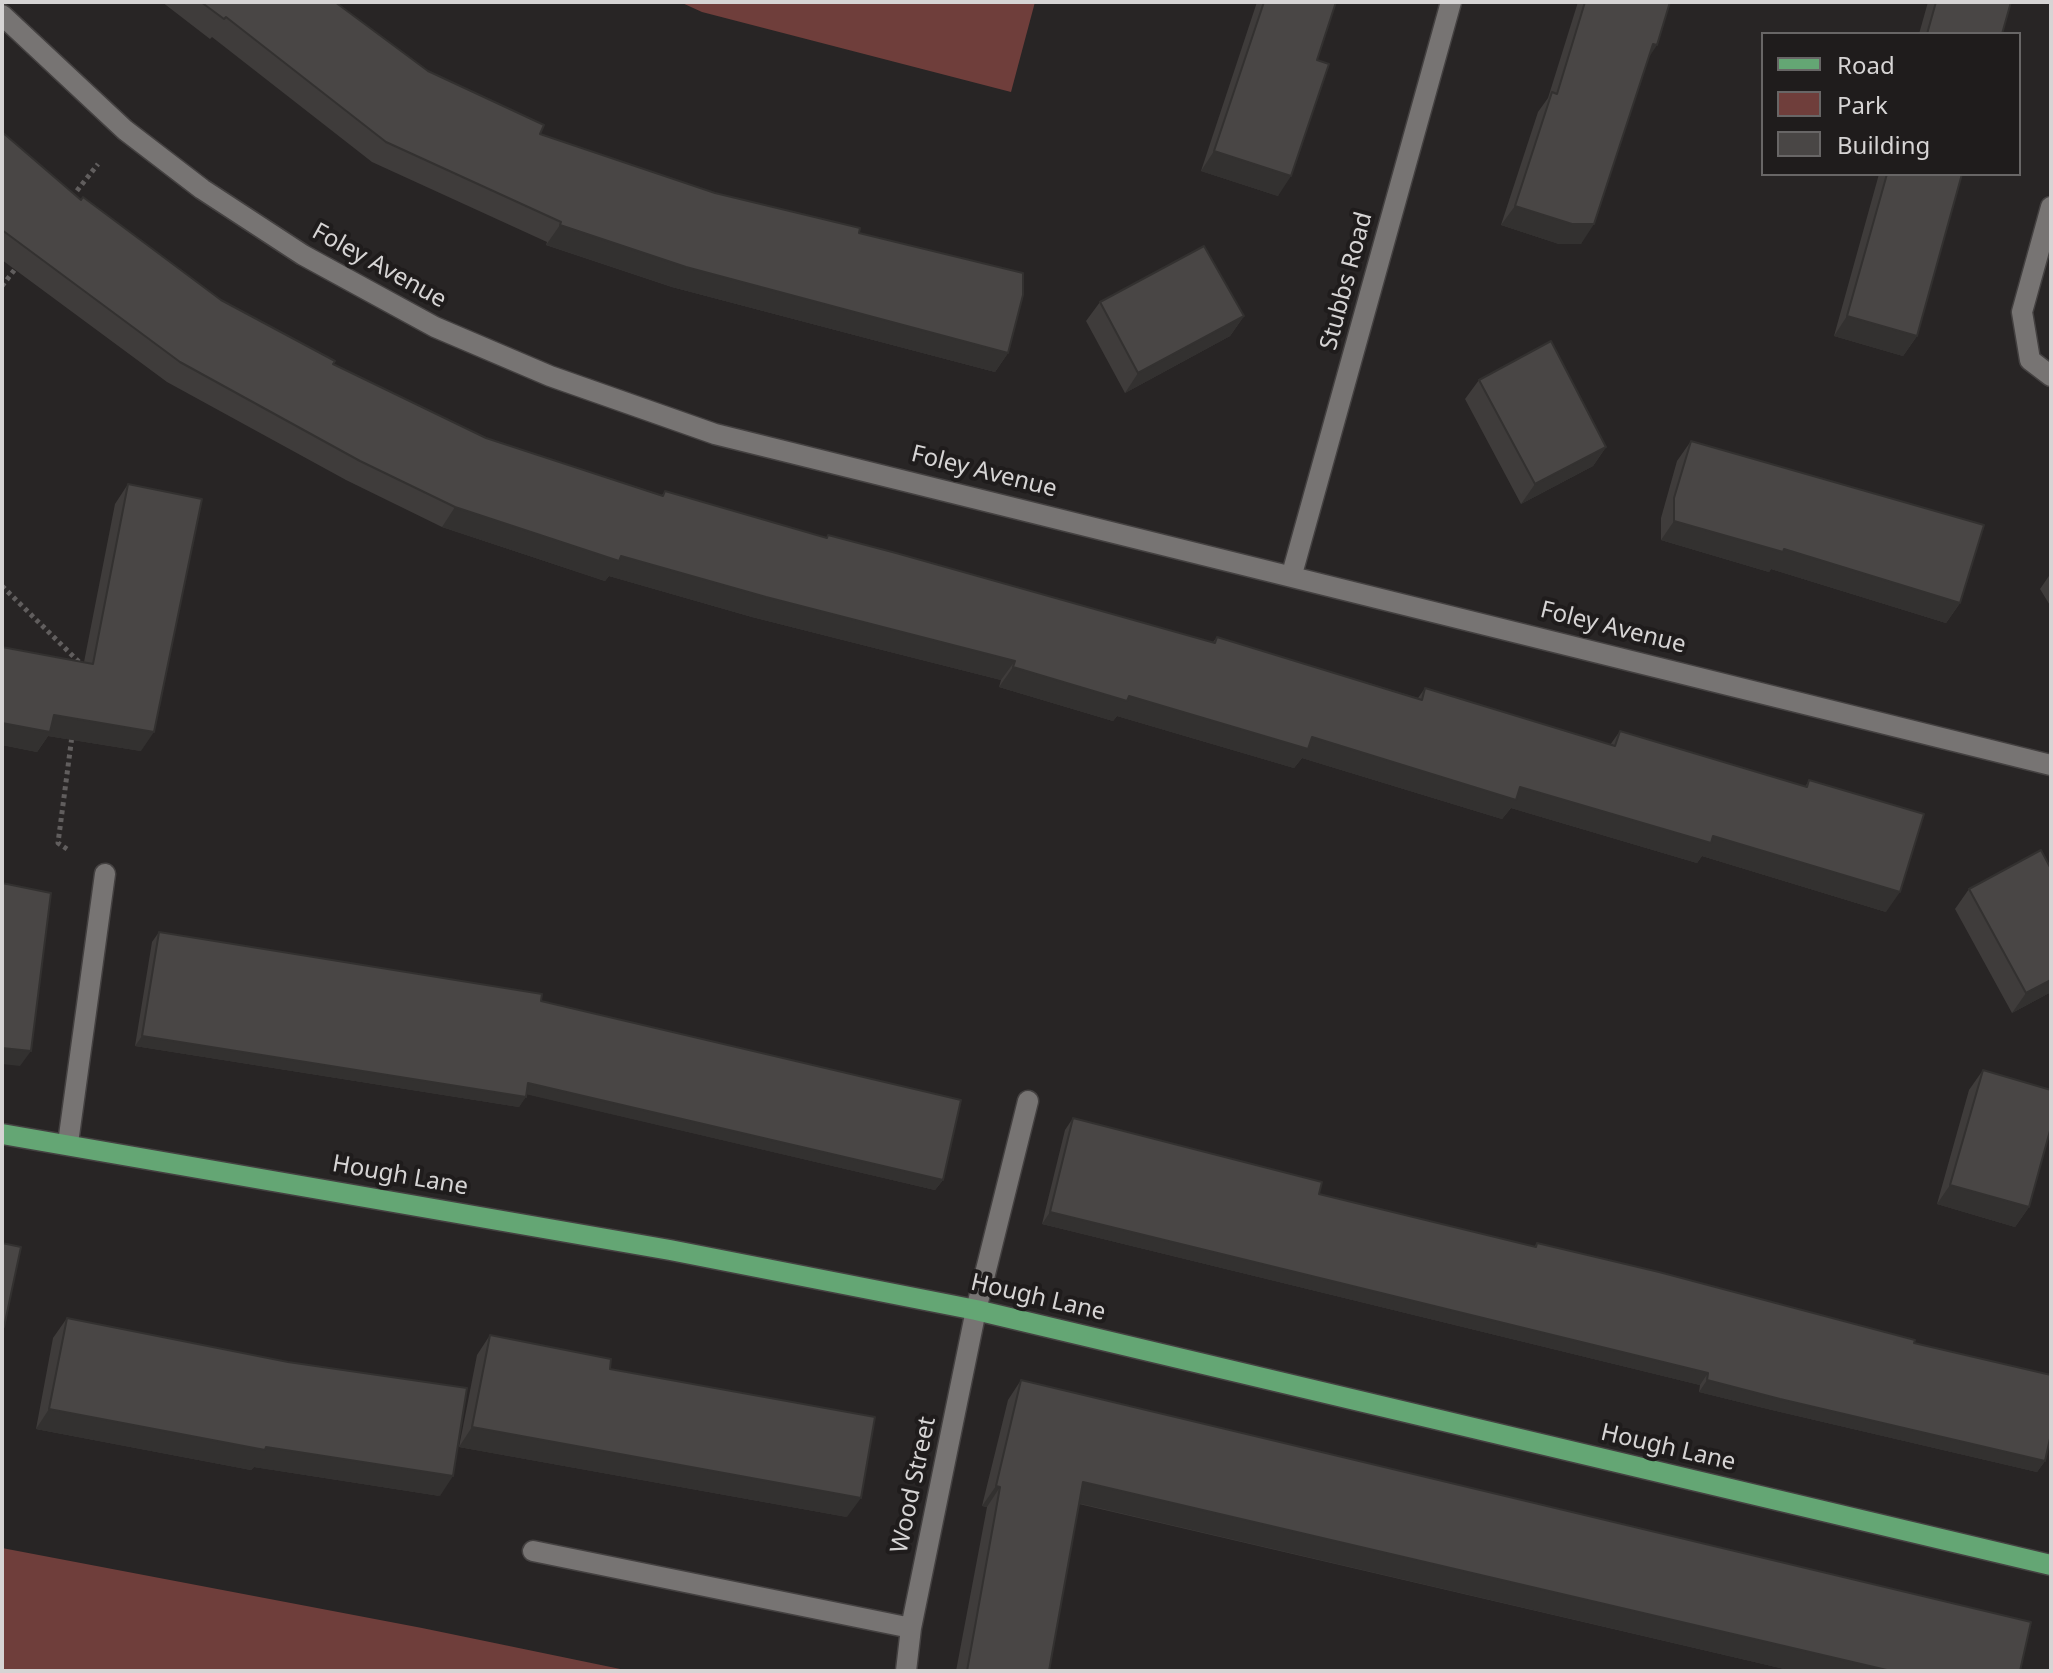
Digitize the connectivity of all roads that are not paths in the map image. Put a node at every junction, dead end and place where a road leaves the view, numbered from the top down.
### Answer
1 (1451, 2) edge
2 (2, 15) edge
3 (2051, 207) edge
4 (2051, 376) edge
5 (1292, 574) junction
6 (2051, 765) edge
7 (105, 874) road end
8 (1028, 1101) dead end
9 (2, 1134) edge
10 (68, 1143) junction
11 (976, 1310) junction
12 (533, 1551) dead end
13 (2051, 1565) edge
14 (911, 1628) junction
15 (906, 1671) edge

1 - 5 street, Stubbs Road
2 - 5 street, Foley Avenue
3 - 4 street
5 - 6 street, Foley Avenue
7 - 10 street
8 - 11 street, Wood Street
9 - 10 main road, Hough Lane
10 - 11 main road, Hough Lane
11 - 13 main road, Hough Lane
11 - 14 street, Wood Street
12 - 14 street
14 - 15 street, Wood Street

